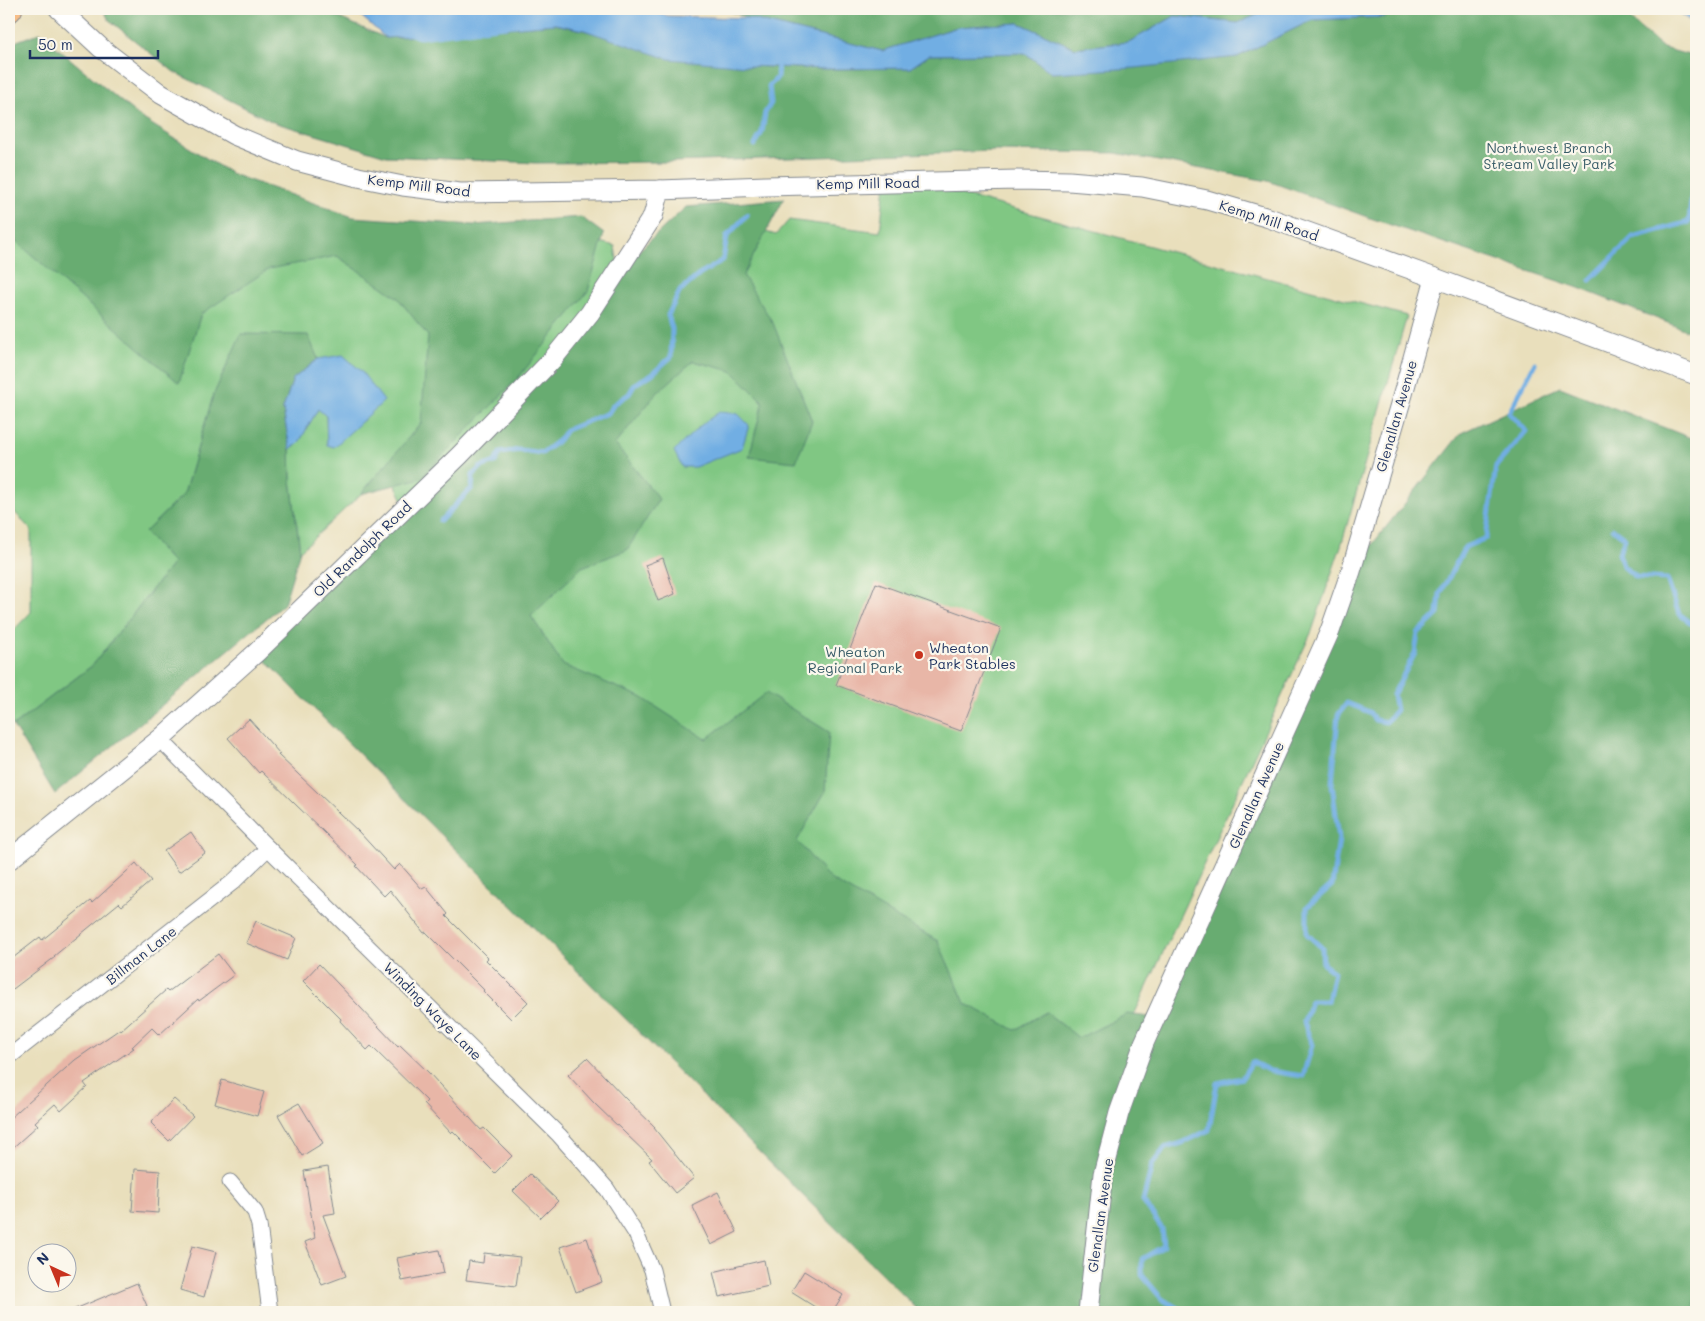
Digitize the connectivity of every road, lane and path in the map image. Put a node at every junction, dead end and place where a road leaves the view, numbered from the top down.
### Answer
1 (59, 9) edge
2 (660, 190) junction
3 (1435, 278) junction
4 (1696, 375) edge
5 (160, 739) junction
6 (268, 848) junction
7 (9, 860) edge
8 (9, 1057) edge
9 (230, 1182) dead end
10 (270, 1312) edge
11 (662, 1312) edge
12 (1088, 1312) edge

1 - 2 street, Kemp Mill Road
2 - 3 street, Kemp Mill Road
2 - 5 street, Old Randolph Road
3 - 4 street, Kemp Mill Road
3 - 12 street, Glenallan Avenue
5 - 6 street, Winding Waye Lane
5 - 7 street, Old Randolph Road
6 - 8 street, Billman Lane
6 - 11 street, Winding Waye Lane
9 - 10 street

